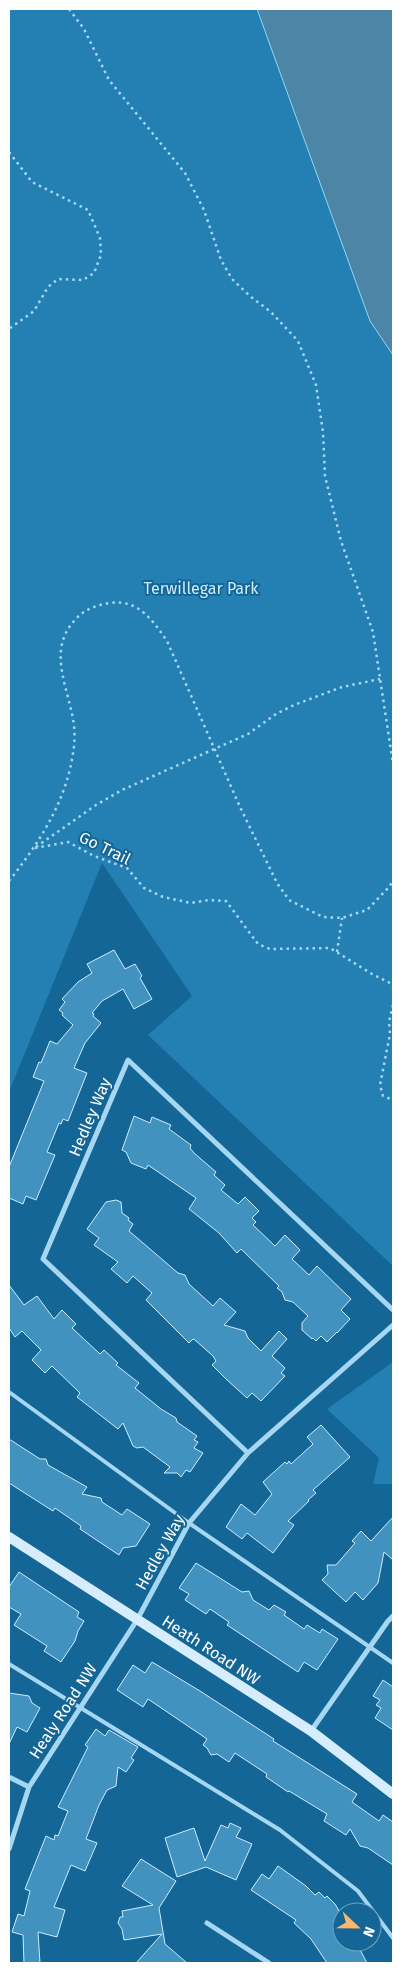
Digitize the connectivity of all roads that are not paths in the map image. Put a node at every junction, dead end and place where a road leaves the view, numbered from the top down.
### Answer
1 (393, 1310) edge
2 (393, 1325) edge
3 (9, 1392) edge
4 (248, 1453) junction
5 (188, 1523) junction
6 (9, 1537) edge
7 (393, 1616) edge
8 (137, 1620) junction
9 (370, 1648) junction
10 (393, 1663) edge
11 (9, 1664) edge
12 (80, 1707) junction
13 (311, 1731) junction
14 (9, 1777) edge
15 (29, 1787) junction
16 (393, 1794) edge
17 (9, 1850) edge
18 (207, 1923) dead end
19 (393, 1938) edge
20 (269, 1963) edge

1 - 4 street, Hedley Way
2 - 4 street, Hedley Way
3 - 5 lane
4 - 5 street, Hedley Way
5 - 8 street, Hedley Way
5 - 9 lane
6 - 8 street, Heath Road NW
7 - 9 street
8 - 12 street, Healy Road NW
8 - 13 street, Heath Road NW
9 - 10 lane
9 - 13 street
11 - 12 lane
12 - 15 street, Healy Road NW
12 - 19 lane
13 - 16 street, Heath Road NW
14 - 15 street
15 - 17 street, Healy Road NW
18 - 20 street

